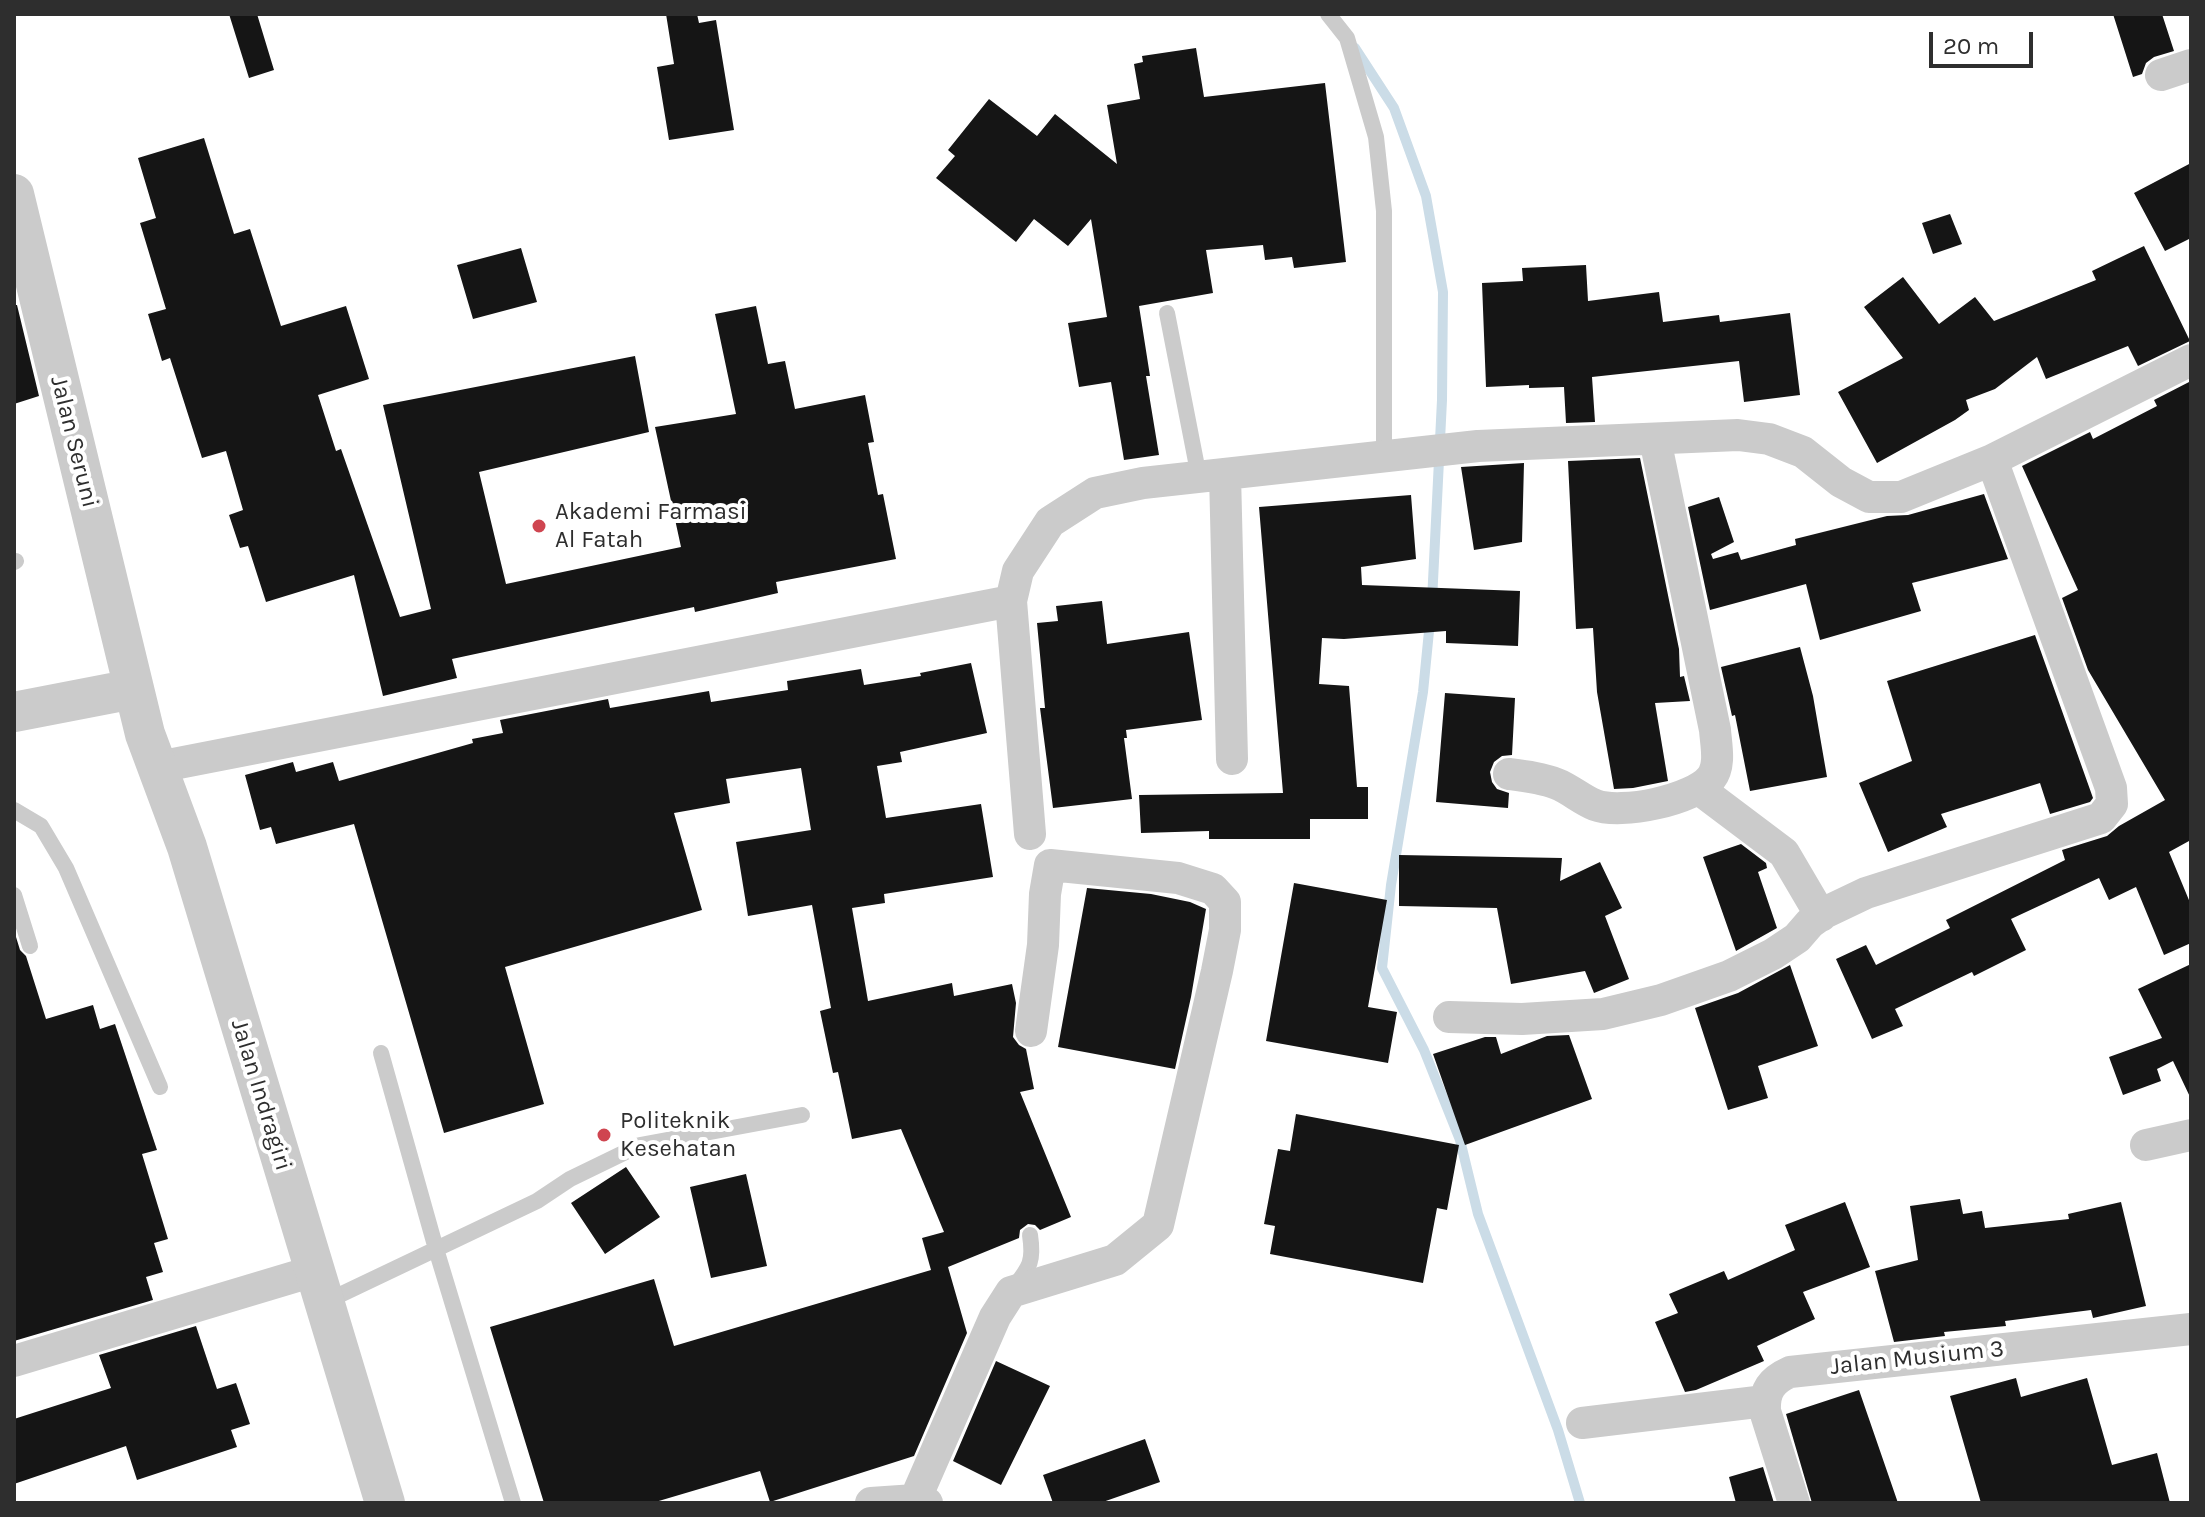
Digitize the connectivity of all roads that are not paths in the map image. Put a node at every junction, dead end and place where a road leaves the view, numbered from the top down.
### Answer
1 (1328, 14) edge
2 (14, 194) edge
3 (1167, 313) dead end
4 (2191, 360) edge
5 (1655, 439) junction
6 (1384, 456) junction
7 (1992, 460) junction
8 (1212, 475) junction
9 (1011, 601) junction
10 (133, 689) junction
11 (14, 712) edge
12 (1232, 759) dead end
13 (158, 767) junction
14 (1509, 774) dead end
15 (1699, 789) junction
16 (14, 810) edge
17 (1030, 834) dead end
18 (14, 895) edge
19 (1821, 916) junction
20 (30, 946) dead end
21 (1449, 1017) dead end
22 (1031, 1031) dead end
23 (381, 1053) dead end
24 (160, 1087) dead end
25 (802, 1115) dead end
26 (2191, 1135) edge
27 (2146, 1145) dead end
28 (1030, 1235) dead end
29 (436, 1249) junction
30 (319, 1287) junction
31 (1011, 1292) junction
32 (2191, 1329) edge
33 (14, 1361) edge
34 (1765, 1401) junction
35 (1582, 1423) dead end
36 (921, 1501) edge
37 (385, 1503) edge
38 (513, 1503) edge
39 (871, 1503) edge
40 (1794, 1503) edge

1 - 6 lane
2 - 10 street, Jalan Seruni
3 - 8 lane
4 - 7 street
5 - 6 street
5 - 7 street
5 - 15 street
6 - 8 street
7 - 19 street
8 - 9 street
8 - 12 street
9 - 13 street
9 - 17 street
10 - 11 street
10 - 13 street, Jalan Indragiri
13 - 30 street, Jalan Indragiri
14 - 15 street
15 - 19 street
16 - 24 lane
18 - 20 lane
19 - 21 street
22 - 31 street
23 - 29 lane
25 - 29 lane
26 - 27 street
28 - 31 lane
29 - 30 lane
29 - 38 lane
30 - 33 street
30 - 37 street, Jalan Indragiri
31 - 36 street
32 - 34 street, Jalan Musium 3
34 - 35 street
34 - 40 street
36 - 39 street

